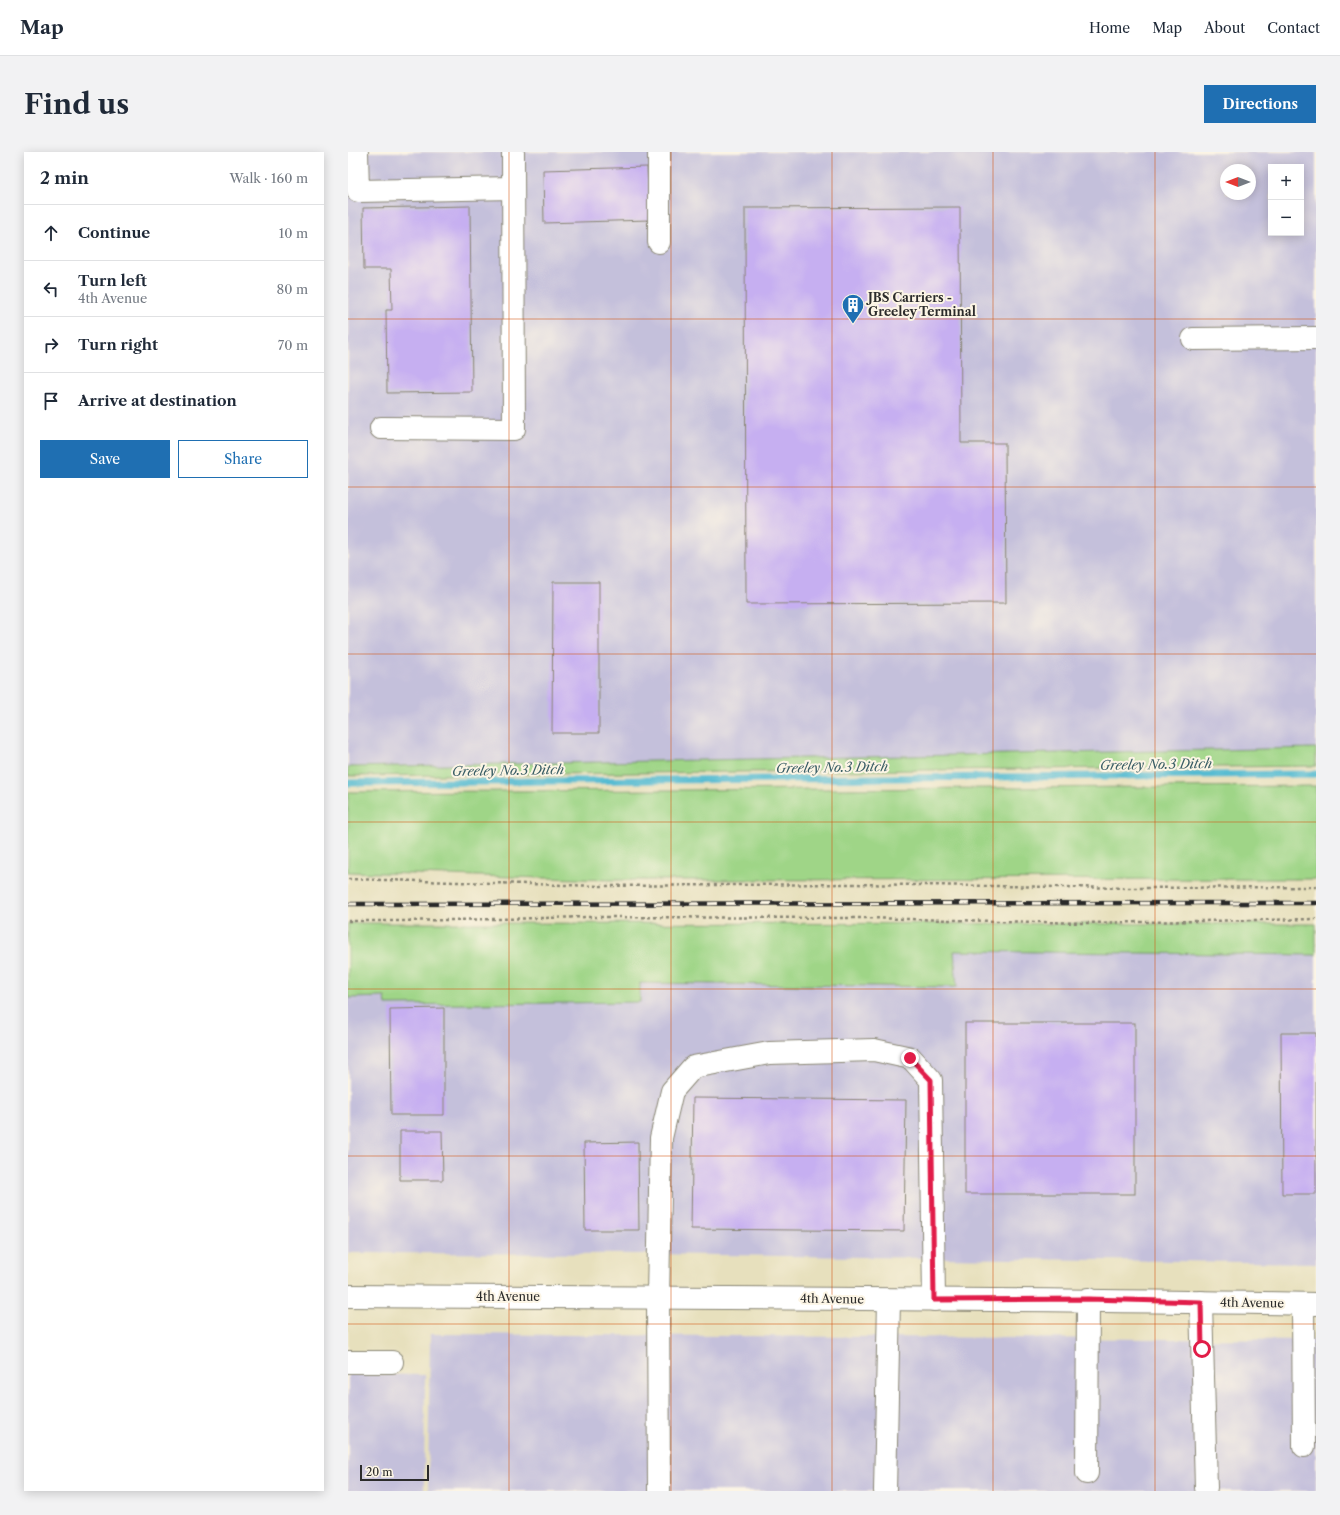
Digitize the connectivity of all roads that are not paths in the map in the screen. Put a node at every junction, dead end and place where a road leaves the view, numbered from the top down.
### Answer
1 (356, 152) edge
2 (513, 152) edge
3 (659, 152) edge
4 (513, 188) junction
5 (659, 242) dead end
6 (1316, 338) edge
7 (1193, 339) dead end
8 (381, 428) dead end
9 (348, 1296) edge
10 (658, 1297) junction
11 (1088, 1299) junction
12 (889, 1300) junction
13 (934, 1300) junction
14 (1201, 1302) junction
15 (1309, 1304) edge
16 (348, 1362) edge
17 (392, 1362) dead end
18 (1304, 1446) dead end
19 (1087, 1473) dead end
20 (1206, 1488) dead end
21 (659, 1491) edge
22 (885, 1491) edge

1 - 4 street
2 - 4 street
3 - 5 street
4 - 8 street
6 - 7 street
9 - 10 street, 4th Avenue
10 - 12 street, 4th Avenue
10 - 13 street
10 - 21 street
11 - 13 street, 4th Avenue
11 - 14 street, 4th Avenue
11 - 19 street
12 - 13 street, 4th Avenue
12 - 22 street
14 - 15 street, 4th Avenue
14 - 20 street
15 - 18 street
16 - 17 street

